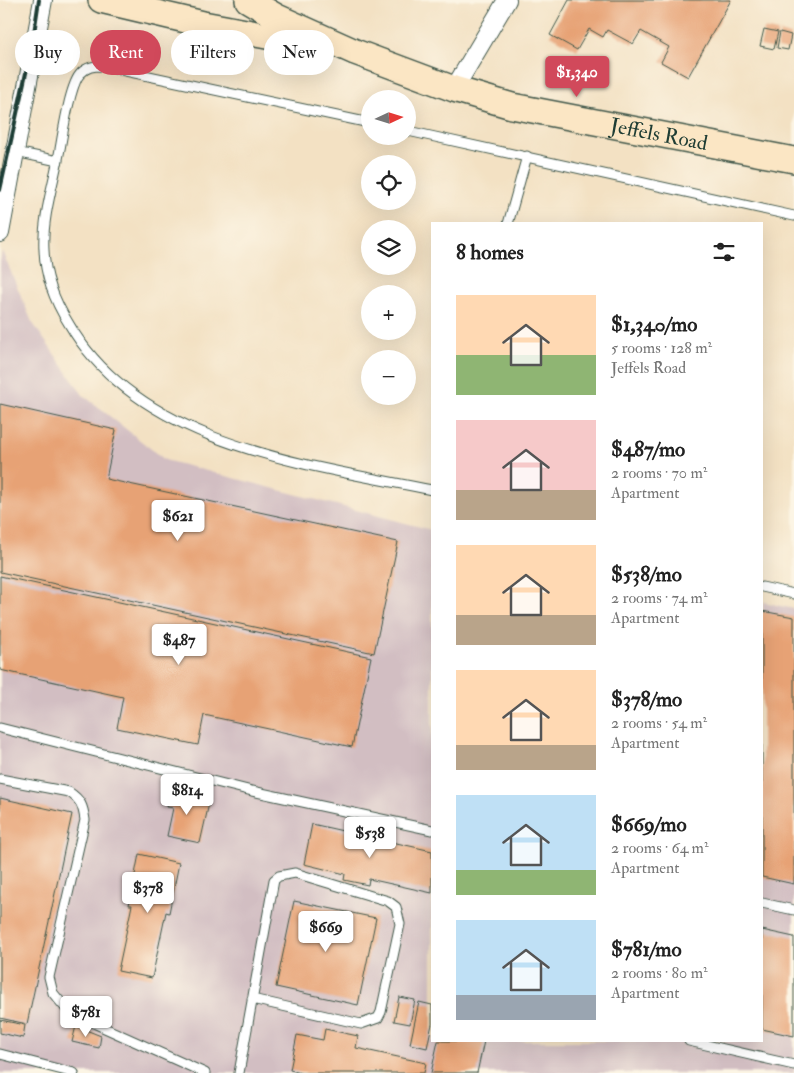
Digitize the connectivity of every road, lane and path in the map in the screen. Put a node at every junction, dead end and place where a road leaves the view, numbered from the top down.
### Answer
1 (43, 0) edge
2 (101, 0) edge
3 (248, 0) edge
4 (507, 0) edge
5 (355, 52) junction
6 (454, 90) junction
7 (361, 121) edge
8 (416, 133) edge
9 (16, 152) junction
10 (527, 156) junction
11 (794, 160) edge
12 (58, 161) junction
13 (794, 216) edge
14 (509, 222) edge
15 (0, 233) edge
16 (431, 490) edge
17 (763, 587) edge
18 (794, 594) edge
19 (0, 728) edge
20 (0, 779) edge
21 (431, 830) edge
22 (763, 903) edge
23 (794, 910) edge
24 (252, 999) junction
25 (693, 1042) edge
26 (0, 1054) edge
27 (794, 1065) edge
28 (74, 1073) edge
29 (205, 1073) edge
30 (239, 1073) edge

1 - 9 street
2 - 5 main road
3 - 5 main road
4 - 6 street
5 - 6 main road, Jeffels Road
6 - 11 main road, Jeffels Road
7 - 12 lane
8 - 10 lane
9 - 12 lane
9 - 15 street
10 - 13 lane
10 - 14 lane
12 - 16 lane
17 - 18 lane
19 - 21 lane
20 - 29 lane
22 - 23 lane
24 - 24 lane
24 - 30 lane
25 - 27 lane
26 - 28 lane

